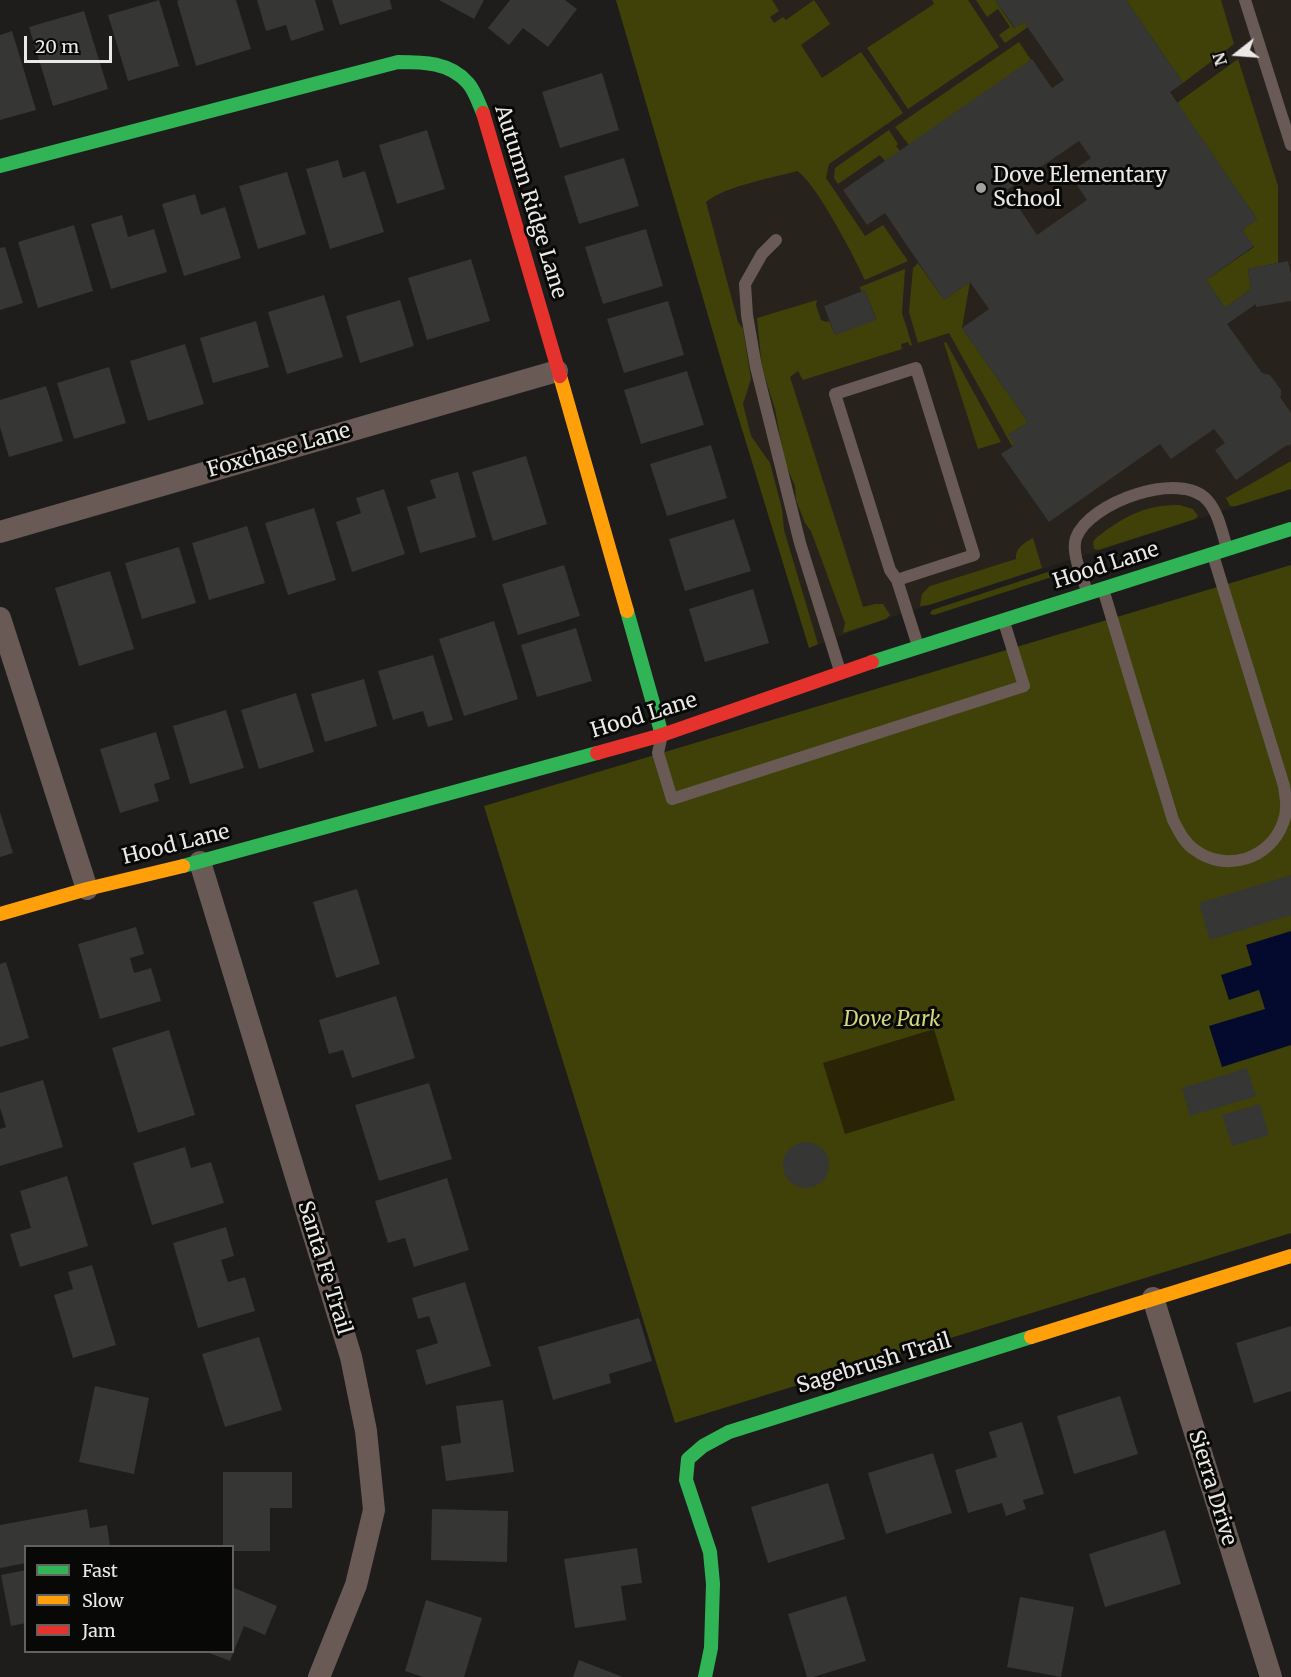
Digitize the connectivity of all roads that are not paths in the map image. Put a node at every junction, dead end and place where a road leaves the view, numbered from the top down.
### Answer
1 (1245, 0) edge
2 (1291, 145) edge
3 (0, 166) edge
4 (776, 240) dead end
5 (557, 371) junction
6 (1291, 528) edge
7 (0, 532) edge
8 (1227, 549) junction
9 (1212, 554) junction
10 (897, 580) junction
11 (1102, 588) junction
12 (1087, 594) junction
13 (0, 618) edge
14 (1003, 620) junction
15 (918, 648) junction
16 (840, 672) junction
17 (662, 735) junction
18 (200, 862) junction
19 (87, 889) junction
20 (0, 914) edge
21 (1291, 1256) edge
22 (1153, 1298) junction
23 (319, 1677) edge
24 (705, 1677) edge
25 (1271, 1677) edge

1 - 2 lane
3 - 5 street, Autumn Ridge Lane
4 - 16 lane
5 - 7 street, Foxchase Lane
5 - 17 street, Autumn Ridge Lane
6 - 8 street, Hood Lane
8 - 9 street, Hood Lane
8 - 12 lane
9 - 11 street, Hood Lane
9 - 11 lane
10 - 10 lane
10 - 15 lane
11 - 12 street, Hood Lane
12 - 14 street, Hood Lane
13 - 19 street
14 - 15 street, Hood Lane
14 - 17 lane
15 - 16 street, Hood Lane
16 - 17 street, Hood Lane
17 - 18 street, Hood Lane
18 - 19 street, Hood Lane
18 - 23 street, Santa Fe Trail
19 - 20 street, Hood Lane
21 - 22 street, Sagebrush Trail
22 - 24 street, Sagebrush Trail
22 - 25 street, Sierra Drive

